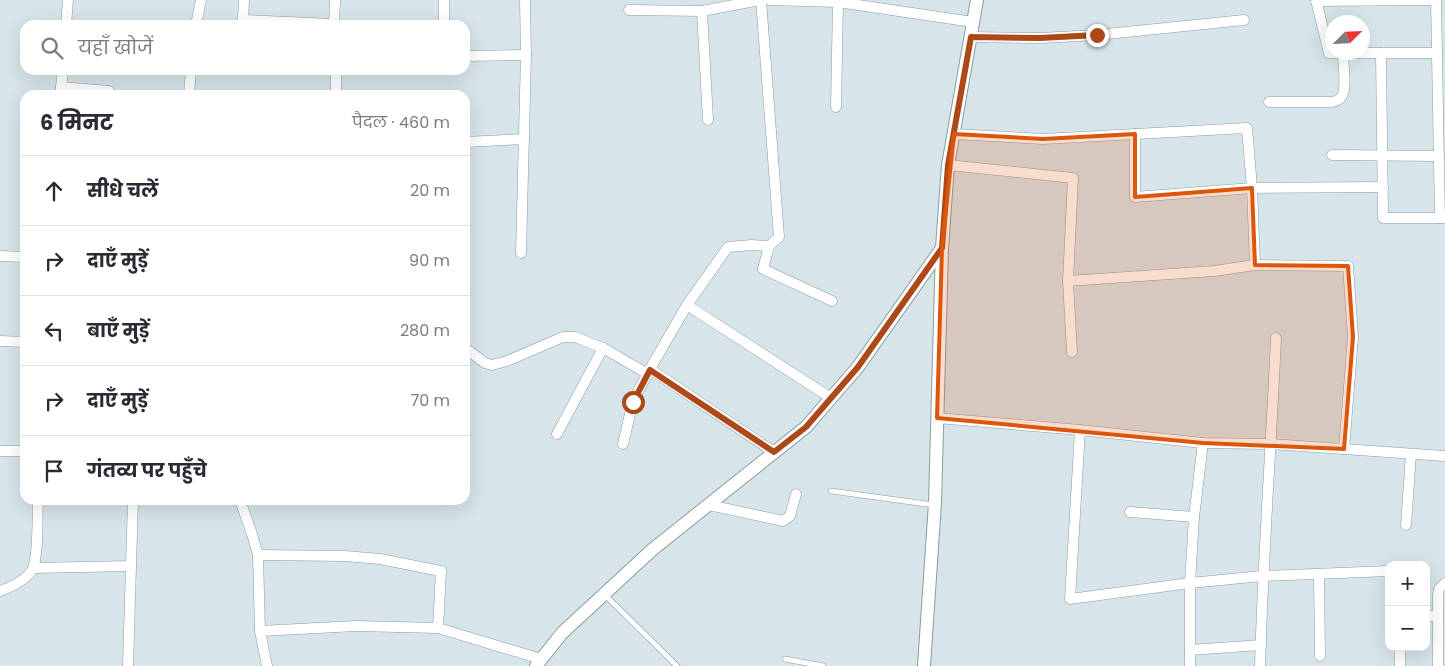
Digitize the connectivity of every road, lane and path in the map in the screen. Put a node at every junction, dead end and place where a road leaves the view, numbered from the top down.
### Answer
1 (68, 0) edge
2 (201, 0) edge
3 (244, 0) edge
4 (335, 0) edge
5 (444, 0) edge
6 (525, 0) edge
7 (761, 0) edge
8 (770, 0) edge
9 (977, 0) edge
10 (1316, 0) edge
11 (1436, 0) edge
12 (838, 2) junction
13 (629, 10) dead end
14 (702, 11) junction
15 (66, 20) edge
16 (197, 20) edge
17 (243, 20) edge
18 (334, 20) edge
19 (444, 20) edge
20 (1244, 20) dead end
21 (974, 22) junction
22 (971, 37) junction
23 (1325, 37) edge
24 (1370, 53) edge
25 (1381, 53) junction
26 (1437, 53) junction
27 (526, 55) junction
28 (470, 56) edge
29 (1343, 60) edge
30 (62, 75) edge
31 (191, 75) edge
32 (336, 75) edge
33 (61, 90) edge
34 (189, 90) edge
35 (336, 90) edge
36 (1269, 102) dead end
37 (836, 106) dead end
38 (708, 120) dead end
39 (954, 134) junction
40 (1135, 134) junction
41 (524, 139) junction
42 (470, 142) edge
43 (1332, 155) dead end
44 (1382, 155) junction
45 (1439, 156) junction
46 (948, 165) junction
47 (1382, 187) junction
48 (1252, 188) junction
49 (1442, 218) edge
50 (769, 246) junction
51 (942, 248) junction
52 (521, 253) dead end
53 (0, 256) edge
54 (20, 257) edge
55 (1255, 265) junction
56 (1068, 281) junction
57 (832, 301) dead end
58 (687, 305) junction
59 (1276, 338) dead end
60 (0, 341) edge
61 (20, 342) edge
62 (603, 348) junction
63 (470, 352) edge
64 (1072, 352) dead end
65 (649, 372) junction
66 (831, 398) junction
67 (937, 418) junction
68 (1080, 430) junction
69 (557, 434) dead end
70 (1203, 443) junction
71 (623, 444) dead end
72 (1271, 444) junction
73 (1344, 449) junction
74 (0, 450) edge
75 (20, 451) edge
76 (774, 452) junction
77 (1411, 454) junction
78 (1445, 456) edge
79 (831, 491) dead end
80 (796, 494) dead end
81 (709, 504) junction
82 (38, 505) edge
83 (133, 505) edge
84 (242, 505) edge
85 (935, 505) junction
86 (1130, 512) dead end
87 (1194, 517) junction
88 (1406, 525) dead end
89 (258, 555) junction
90 (131, 566) junction
91 (33, 568) junction
92 (1385, 571) edge
93 (1319, 574) junction
94 (1262, 576) junction
95 (1190, 583) junction
96 (1445, 583) edge
97 (0, 591) edge
98 (604, 594) junction
99 (1430, 616) edge
100 (1438, 616) junction
101 (438, 628) junction
102 (260, 631) junction
103 (1261, 645) junction
104 (1190, 650) junction
105 (1400, 651) edge
106 (1320, 656) dead end
107 (784, 659) dead end
108 (539, 662) edge
109 (128, 666) edge
110 (267, 666) edge
111 (677, 666) edge
112 (823, 666) edge
113 (924, 666) edge
114 (1190, 666) edge
115 (1260, 666) edge
116 (1400, 666) edge
117 (1438, 666) edge

1 - 15 street
2 - 16 street
3 - 17 street
4 - 18 street
5 - 19 street
6 - 27 street
7 - 14 street
7 - 50 street
8 - 12 street
9 - 21 street
10 - 11 street
10 - 23 street
11 - 26 street
12 - 21 street
12 - 37 street
13 - 14 street
14 - 38 street
20 - 22 street
21 - 22 street
22 - 39 street
24 - 25 street
25 - 26 street
25 - 44 street
26 - 45 street
27 - 28 street
27 - 41 street
29 - 36 street
30 - 33 street
31 - 34 street
32 - 35 street
39 - 40 street
39 - 46 street
40 - 48 street
40 - 48 street
41 - 42 street
41 - 52 street
43 - 44 street
44 - 45 street
44 - 47 street
45 - 49 street
46 - 51 street
46 - 56 street
47 - 48 street
47 - 49 street
48 - 55 street
50 - 57 street
50 - 58 street
51 - 66 street
51 - 67 street
53 - 54 street
55 - 56 street
55 - 73 street
56 - 64 street
58 - 65 street
58 - 66 street
59 - 72 street
60 - 61 street
62 - 63 street
62 - 65 street
62 - 69 street
65 - 71 street
65 - 76 street
66 - 76 street
67 - 68 street
67 - 85 street
68 - 70 street
68 - 95 street
70 - 72 street
70 - 87 street
72 - 73 street
72 - 94 street
73 - 77 street
74 - 75 street
76 - 81 street
77 - 78 street
77 - 88 street
79 - 85 lane
80 - 81 street
81 - 98 street
82 - 91 street
83 - 90 street
84 - 89 street
85 - 113 street
86 - 87 street
87 - 95 street
89 - 101 street
89 - 102 street
90 - 91 street
90 - 109 street
91 - 97 street
92 - 93 street
93 - 94 street
93 - 106 street
94 - 95 street
94 - 103 street
95 - 104 street
96 - 100 street
98 - 108 street
98 - 111 lane
99 - 100 street
100 - 117 street
101 - 102 street
101 - 108 street
102 - 110 street
103 - 104 street
103 - 115 street
104 - 114 street
105 - 116 street
107 - 112 lane

